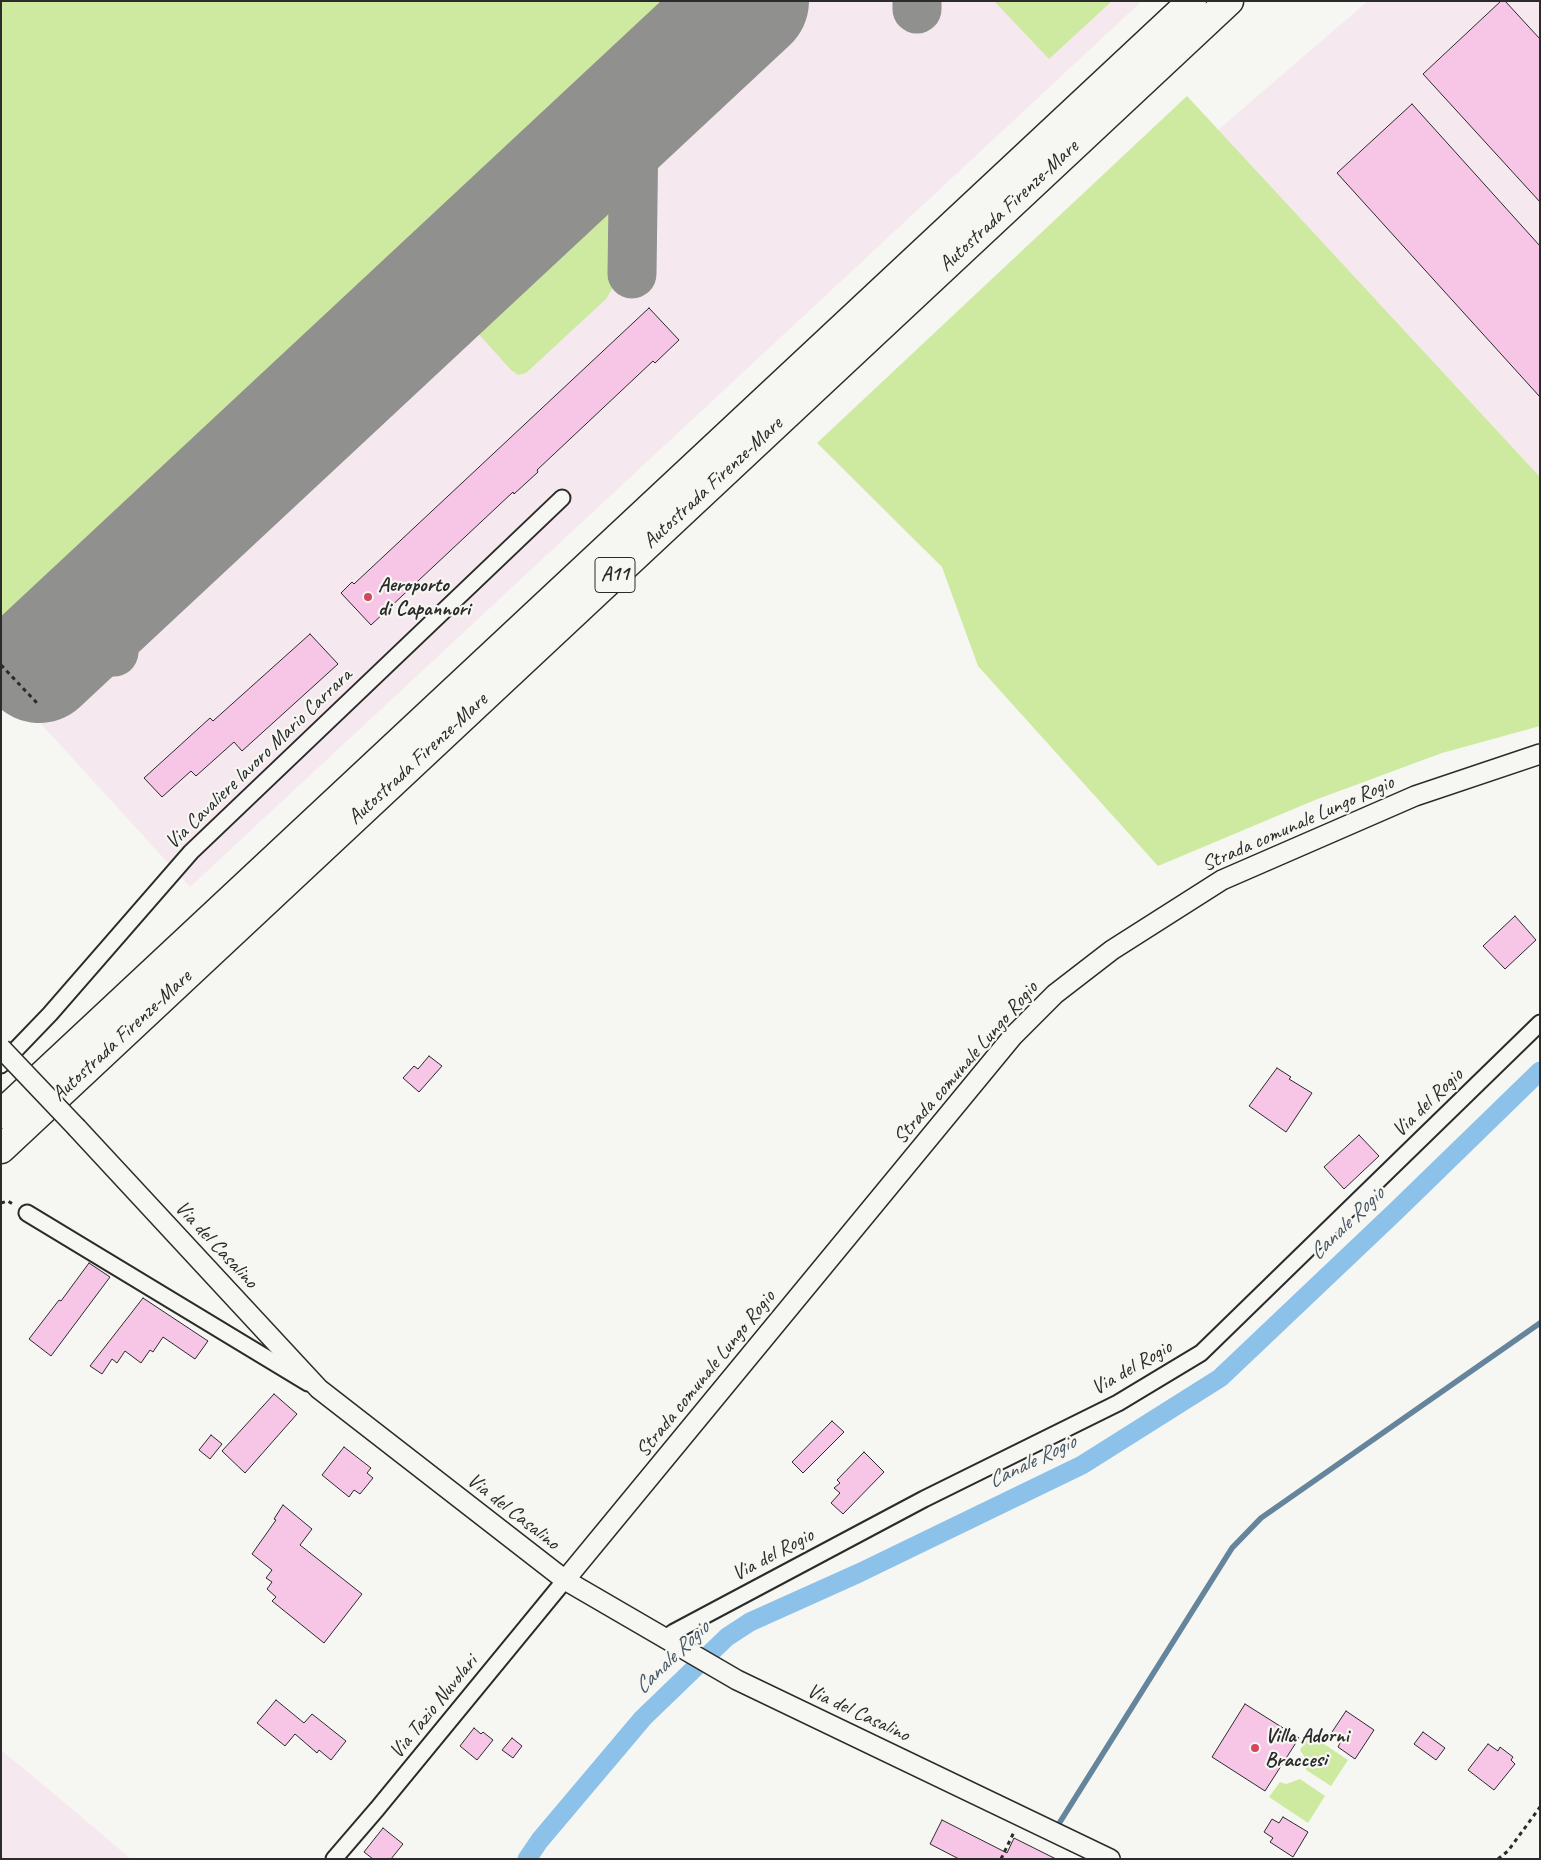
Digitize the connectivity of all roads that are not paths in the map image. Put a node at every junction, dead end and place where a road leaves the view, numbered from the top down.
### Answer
1 (1192, 1) edge
2 (1228, 1) edge
3 (562, 498) dead end
4 (1540, 754) edge
5 (1540, 1023) edge
6 (1, 1048) edge
7 (1, 1066) edge
8 (1, 1114) edge
9 (1, 1149) edge
10 (27, 1213) dead end
11 (319, 1389) junction
12 (565, 1580) junction
13 (664, 1639) junction
14 (334, 1859) edge
15 (1110, 1859) edge

1 - 8 highway, Autostrada Firenze-Mare / A11
2 - 9 highway, Autostrada Firenze-Mare / A11
3 - 7 street, Via Cavaliere lavoro Mario Carrara
4 - 12 street, Strada comunale Lungo Rogio
5 - 13 street, Via del Rogio
6 - 11 street, Via del Casalino, bridge
10 - 11 street
11 - 12 street, Via del Casalino
12 - 13 street, Via del Casalino
12 - 14 street, Via Tazio Nuvolari
13 - 15 street, Via del Casalino

